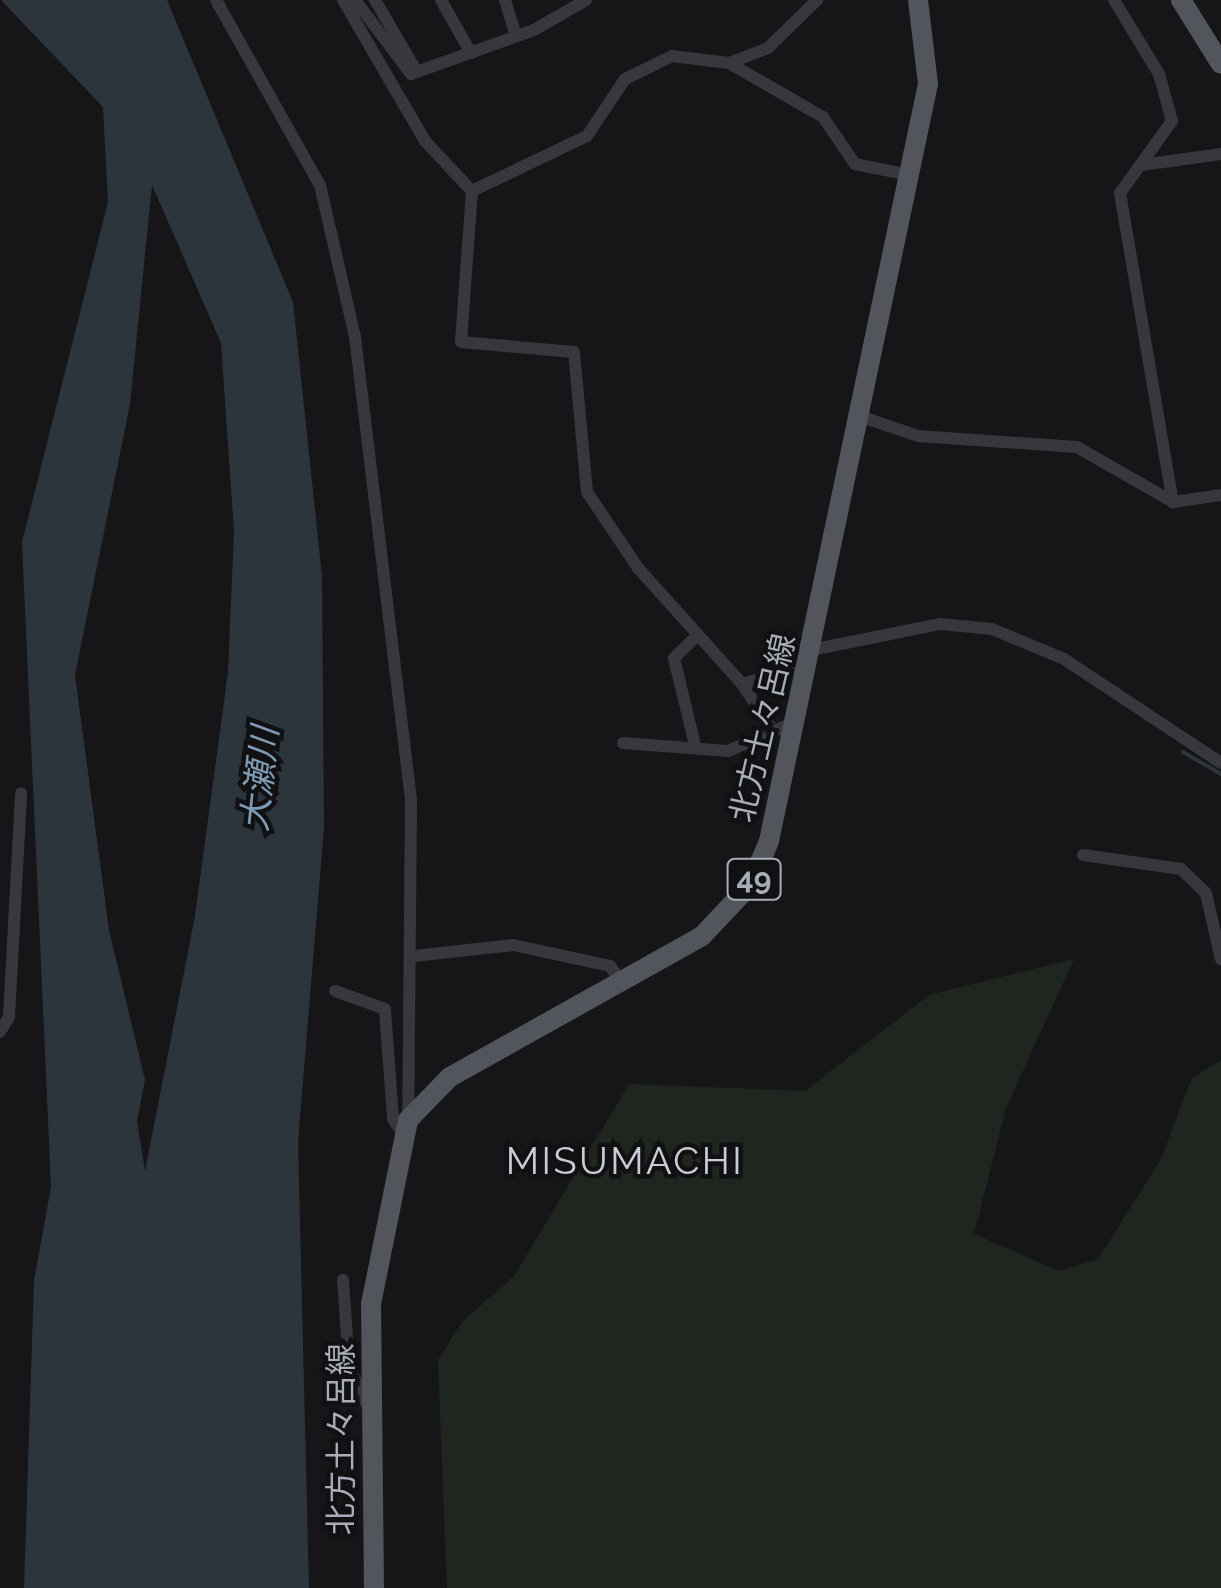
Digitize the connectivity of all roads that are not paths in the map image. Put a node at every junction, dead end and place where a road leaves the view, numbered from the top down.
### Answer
1 (216, 0) edge
2 (343, 0) edge
3 (355, 0) edge
4 (374, 0) edge
5 (441, 0) edge
6 (505, 0) edge
7 (586, 0) edge
8 (817, 0) edge
9 (918, 0) edge
10 (1114, 0) edge
11 (1181, 0) edge
12 (571, 4) edge
13 (516, 36) junction
14 (471, 53) junction
15 (729, 63) junction
16 (1221, 64) edge
17 (417, 72) junction
18 (1221, 154) edge
19 (1142, 165) junction
20 (909, 175) junction
21 (472, 191) junction
22 (859, 416) junction
23 (1221, 495) edge
24 (1173, 502) junction
25 (696, 637) junction
26 (810, 657) junction
27 (742, 684) junction
28 (794, 722) junction
29 (772, 729) junction
30 (624, 744) dead end
31 (695, 745) junction
32 (1221, 762) edge
33 (20, 793) dead end
34 (1083, 855) dead end
35 (414, 956) junction
36 (1221, 959) edge
37 (622, 982) junction
38 (335, 991) dead end
39 (0, 1032) edge
40 (406, 1128) junction
41 (343, 1280) dead end
42 (369, 1409) junction
43 (374, 1588) edge

1 - 35 street
2 - 21 street
3 - 17 street
4 - 17 street
5 - 14 street
6 - 13 street
7 - 12 street
8 - 15 street
9 - 20 main road, 北方土々呂線 / 49
10 - 19 street
11 - 16 main road
12 - 13 street
13 - 14 street
14 - 17 street
15 - 20 street
15 - 21 street
18 - 19 street
19 - 24 street
20 - 22 main road, 北方土々呂線 / 49
21 - 25 street
22 - 24 street
22 - 26 main road, 北方土々呂線 / 49
23 - 24 street
25 - 27 street
25 - 31 street
26 - 27 street
26 - 28 main road, 北方土々呂線 / 49
26 - 32 street
27 - 29 street
28 - 29 street
28 - 37 main road, 北方土々呂線 / 49
29 - 31 street
30 - 31 street
33 - 39 street
34 - 36 street
35 - 37 street
35 - 40 street
37 - 40 main road, 北方土々呂線 / 49
38 - 40 street
40 - 42 main road, 北方土々呂線
41 - 42 street
42 - 43 main road, 北方土々呂線

